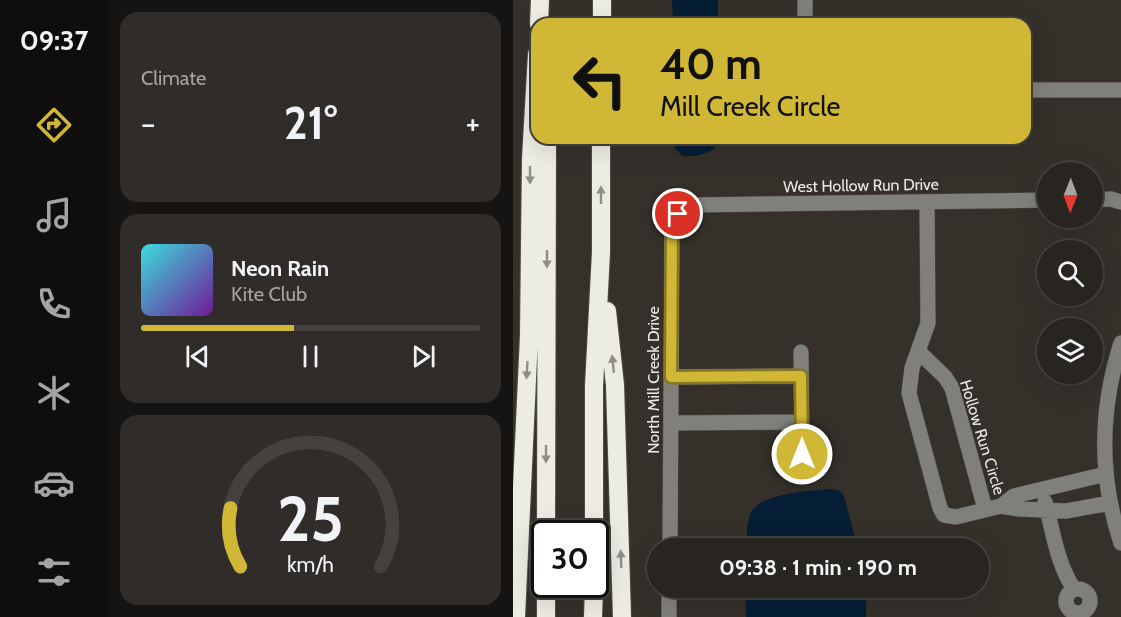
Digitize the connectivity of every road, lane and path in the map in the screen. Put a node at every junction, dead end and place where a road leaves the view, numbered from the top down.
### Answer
1 (540, 0) edge
2 (546, 0) edge
3 (602, 0) edge
4 (539, 18) edge
5 (546, 18) edge
6 (602, 18) edge
7 (1031, 90) edge
8 (1121, 90) edge
9 (532, 144) edge
10 (547, 144) edge
11 (601, 144) edge
12 (1103, 199) edge
13 (1037, 200) edge
14 (927, 202) junction
15 (1121, 202) edge
16 (678, 214) joint
17 (601, 252) junction
18 (1121, 343) edge
19 (918, 351) junction
20 (801, 352) dead end
21 (801, 376) junction
22 (671, 377) junction
23 (801, 422) junction
24 (671, 423) junction
25 (802, 454) dead end
26 (1106, 474) junction
27 (1042, 490) junction
28 (1110, 503) junction
29 (1001, 506) junction
30 (985, 509) junction
31 (1047, 510) junction
32 (546, 520) edge
33 (594, 520) edge
34 (670, 538) edge
35 (1121, 543) edge
36 (1074, 589) dead end
37 (546, 598) edge
38 (594, 598) edge
39 (669, 598) edge
40 (516, 617) edge
41 (546, 617) edge
42 (594, 617) edge
43 (622, 617) edge
44 (669, 617) edge

1 - 4 highway
2 - 5 highway
3 - 6 highway
7 - 8 street
9 -> 40 highway
10 -> 32 highway
17 -> 11 highway
12 - 15 street
13 - 14 street, West Hollow Run Drive
14 - 16 street, West Hollow Run Drive
14 - 19 street
16 - 22 street, North Mill Creek Drive
17 - 33 highway
43 -> 17 highway
18 - 26 street
19 - 30 street, Hollow Run Circle
19 - 30 street
20 - 21 street
21 - 22 street
21 - 23 street
22 - 24 street, North Mill Creek Drive
23 - 24 street
23 - 25 street
24 - 34 street, North Mill Creek Drive
26 - 27 street
26 - 28 street
27 - 29 street
27 - 31 street
28 - 31 street
28 - 35 street
29 - 30 street
29 - 31 street
31 - 36 street
37 - 41 highway
38 - 42 highway
39 - 44 street

